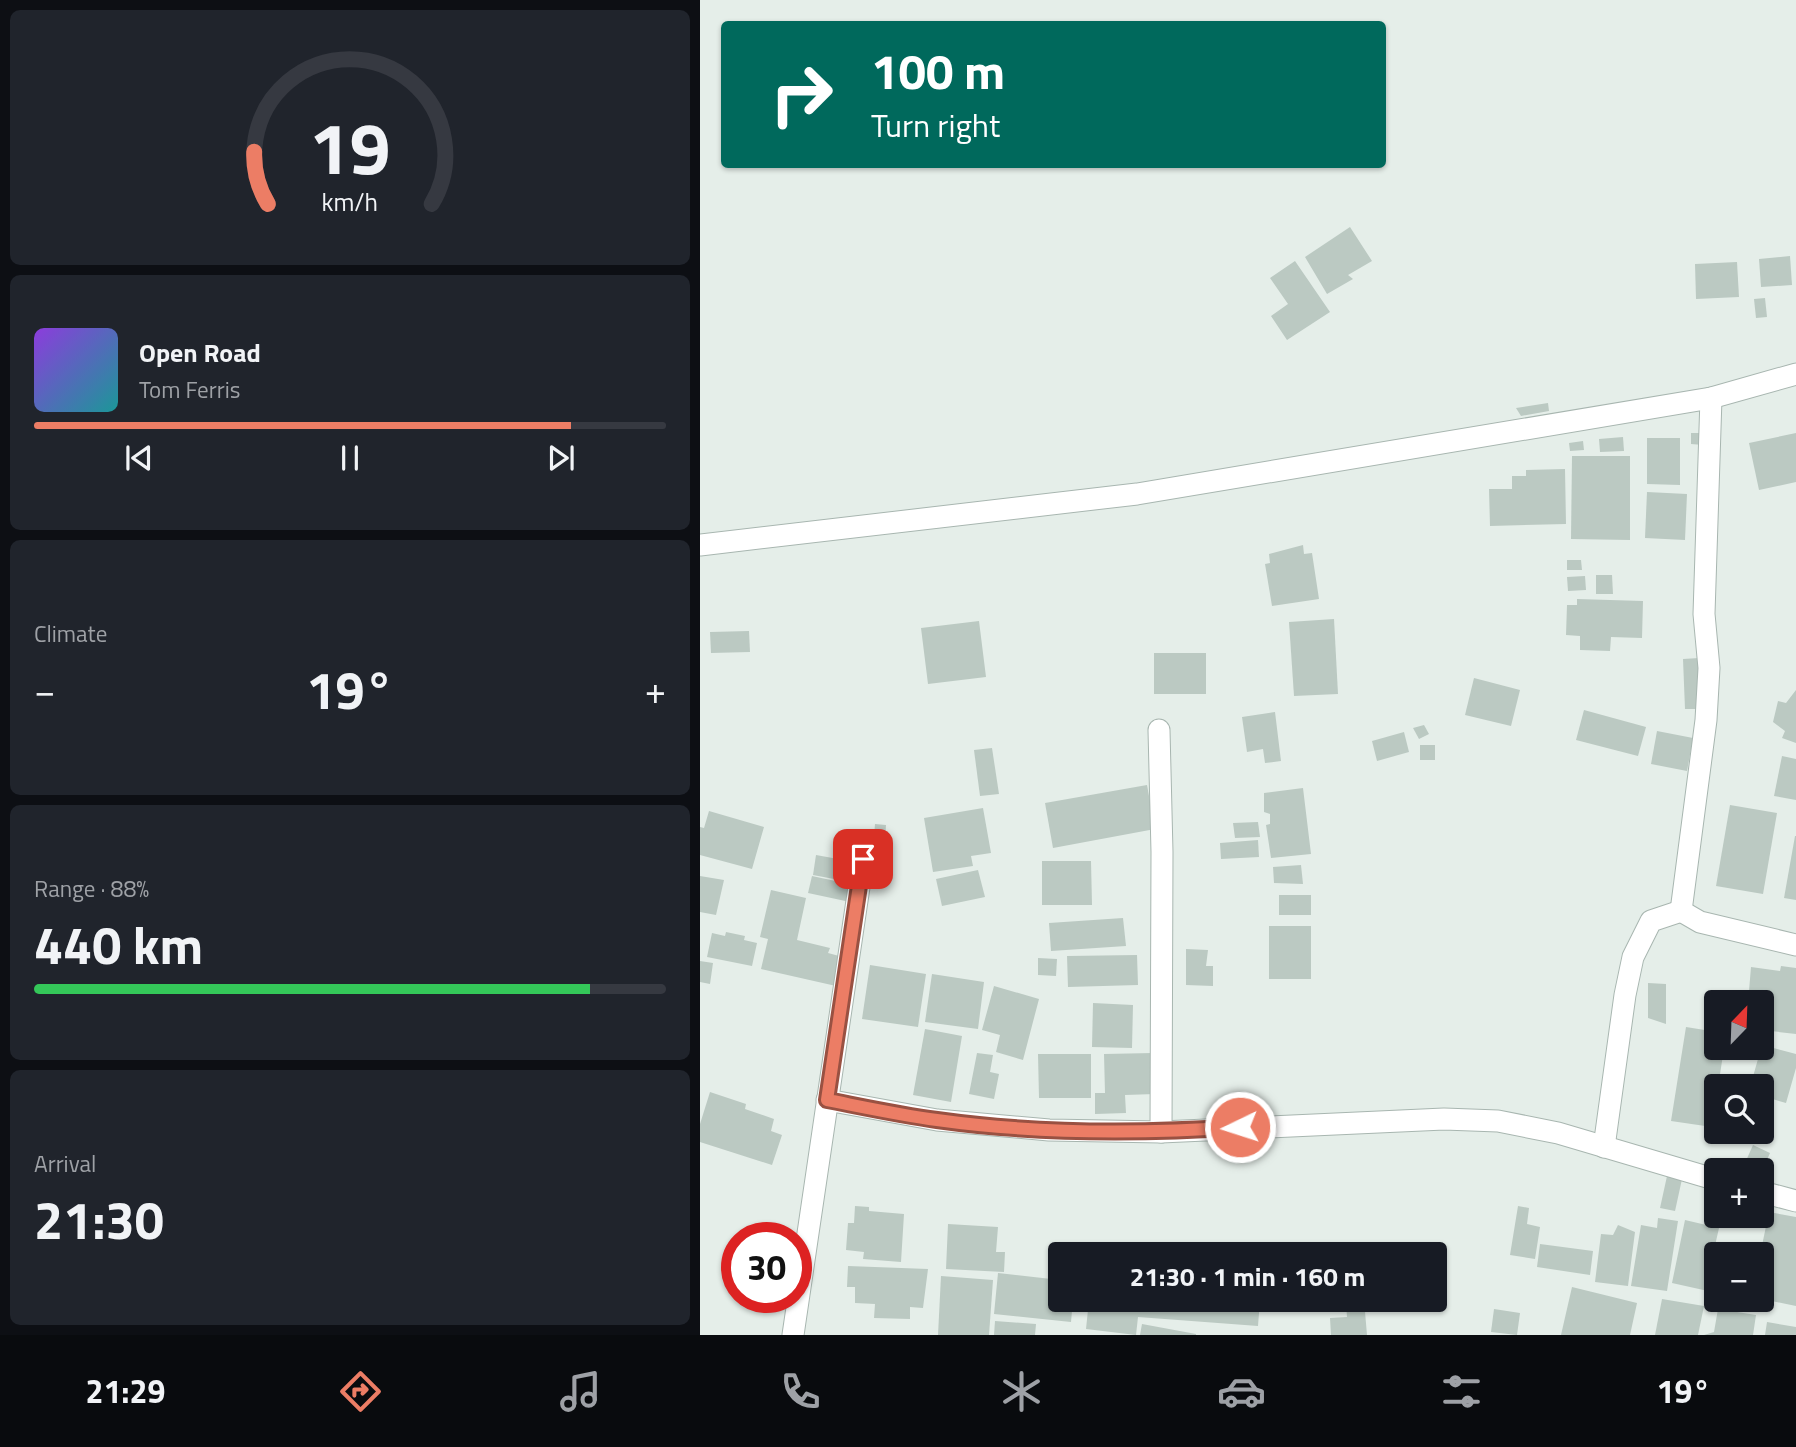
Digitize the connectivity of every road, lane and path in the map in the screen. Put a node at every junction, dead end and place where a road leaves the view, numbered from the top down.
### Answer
1 (1796, 374) edge
2 (1712, 398) junction
3 (700, 545) edge
4 (1159, 730) dead end
5 (863, 859) dead end
6 (1681, 911) junction
7 (1796, 945) edge
8 (827, 1100) junction
9 (1161, 1132) junction
10 (1604, 1147) junction
11 (1704, 1176) edge
12 (1774, 1195) edge
13 (1796, 1201) edge
14 (793, 1335) edge

1 - 2 street
2 - 3 street
2 - 6 street
4 - 9 street
5 - 8 street
6 - 7 street
6 - 10 street
8 - 9 street
8 - 14 street
9 - 10 street
10 - 11 street
12 - 13 street

